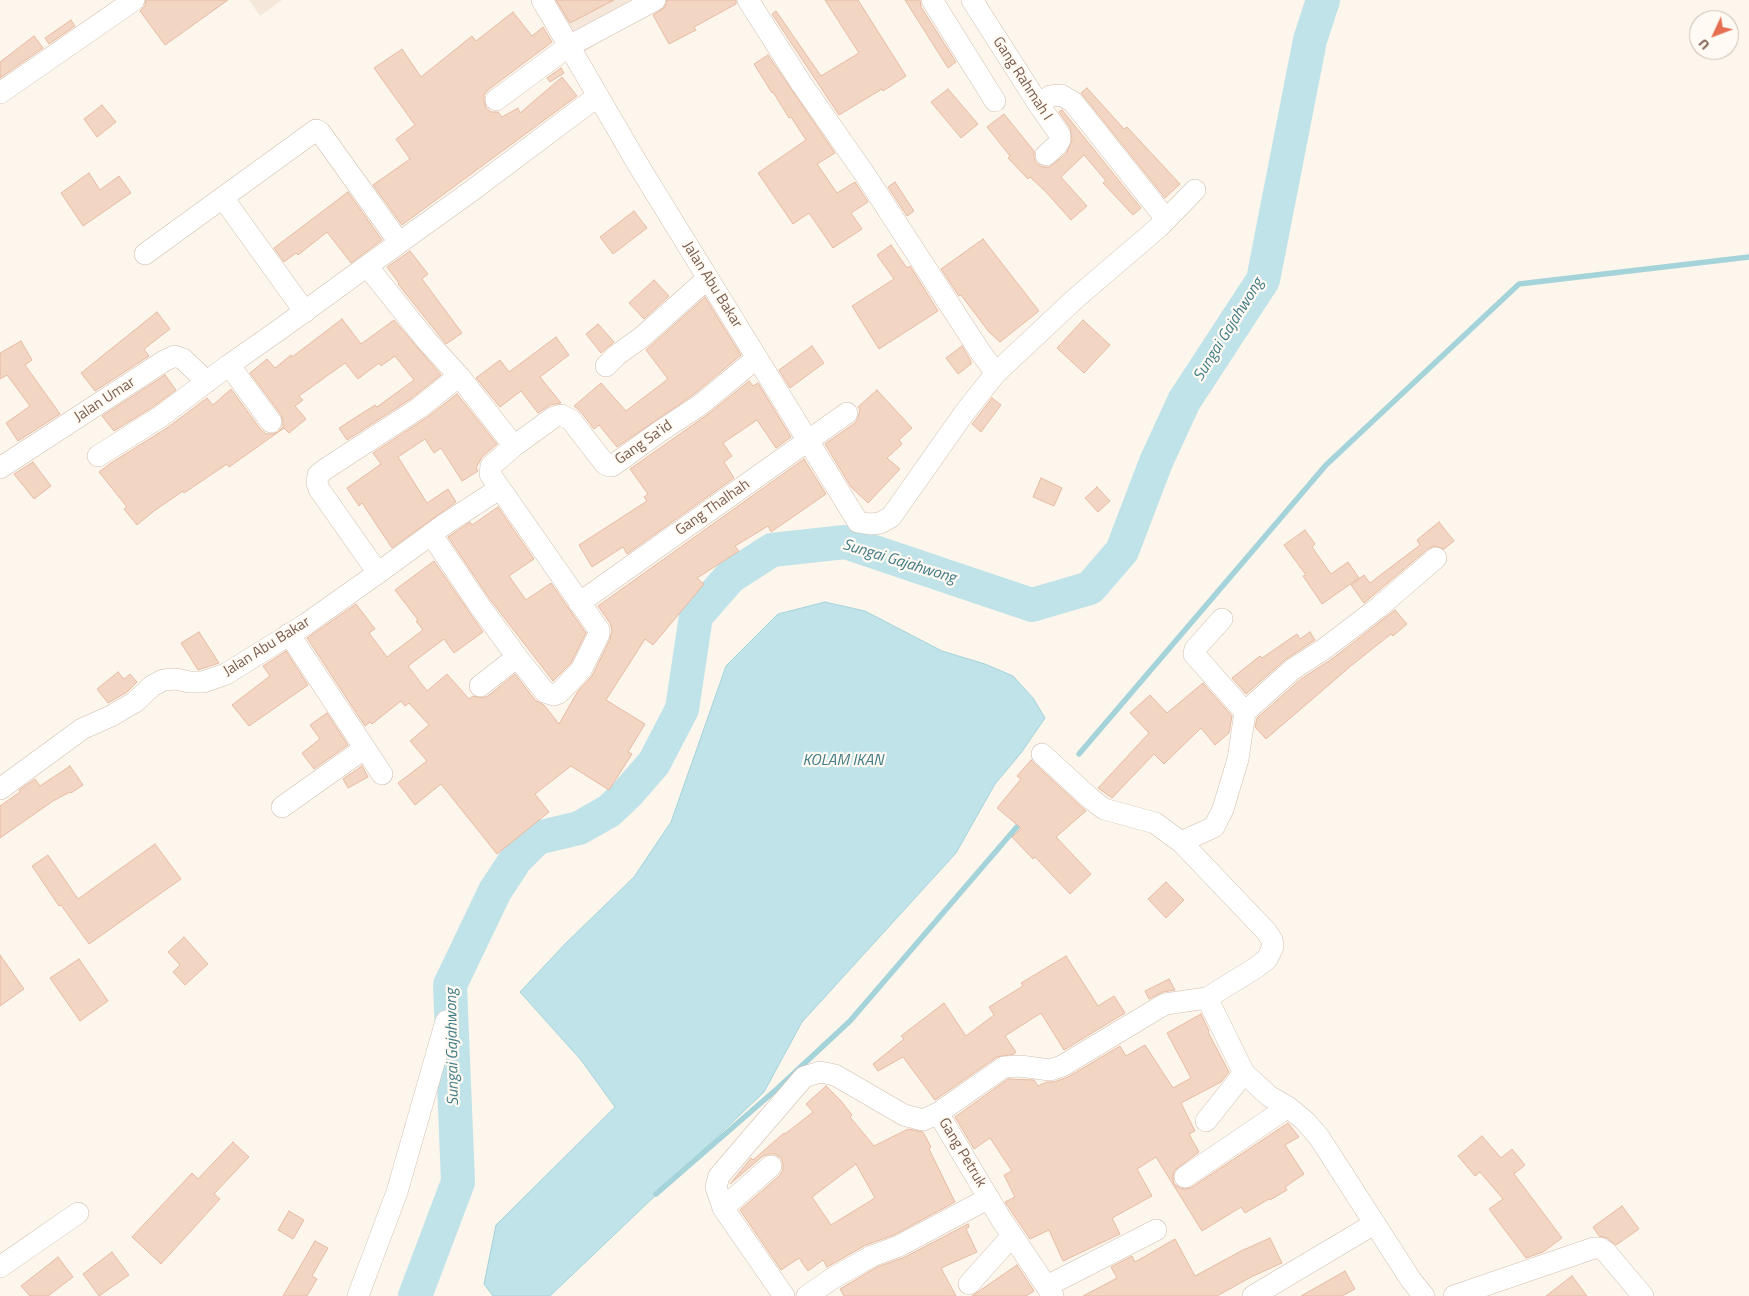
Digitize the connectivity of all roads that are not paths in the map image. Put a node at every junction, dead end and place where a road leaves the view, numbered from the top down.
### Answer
1 (134, 0) edge
2 (542, 0) edge
3 (655, 0) edge
4 (748, 0) edge
5 (932, 0) edge
6 (972, 0) edge
7 (568, 46) junction
8 (0, 92) edge
9 (598, 96) junction
10 (496, 100) dead end
11 (995, 101) dead end
12 (1039, 105) junction
13 (1046, 155) dead end
14 (1195, 190) dead end
15 (222, 198) junction
16 (1166, 219) junction
17 (399, 242) junction
18 (145, 254) dead end
19 (367, 266) junction
20 (708, 278) junction
21 (305, 312) junction
22 (757, 358) junction
23 (228, 365) junction
24 (606, 366) dead end
25 (996, 373) junction
26 (459, 376) junction
27 (207, 382) junction
28 (847, 413) dead end
29 (271, 422) dead end
30 (808, 440) junction
31 (514, 446) junction
32 (98, 456) dead end
33 (0, 468) edge
34 (499, 489) junction
35 (431, 534) junction
36 (1436, 558) dead end
37 (378, 573) junction
38 (579, 603) junction
39 (1222, 619) dead end
40 (289, 634) junction
41 (517, 657) junction
42 (480, 686) dead end
43 (1245, 712) junction
44 (365, 748) junction
45 (1042, 754) dead end
46 (382, 774) dead end
47 (0, 789) edge
48 (282, 806) dead end
49 (1181, 842) junction
50 (1207, 998) junction
51 (446, 1021) dead end
52 (1244, 1073) junction
53 (1288, 1107) junction
54 (938, 1113) junction
55 (1206, 1121) dead end
56 (771, 1166) dead end
57 (1184, 1177) dead end
58 (989, 1198) junction
59 (723, 1208) junction
60 (78, 1214) dead end
61 (1374, 1224) junction
62 (1156, 1230) dead end
63 (1012, 1236) junction
64 (0, 1268) edge
65 (969, 1284) dead end
66 (1491, 1290) edge
67 (1050, 1291) edge
68 (358, 1296) edge
69 (784, 1296) edge
70 (807, 1296) edge
71 (1253, 1296) edge
72 (1424, 1296) edge
73 (1454, 1296) edge
74 (1643, 1296) edge

1 - 8 street
2 - 7 street, Jalan Abu Bakar
3 - 7 street
4 - 25 street
5 - 11 street
6 - 12 street, Gang Rahmah I
7 - 9 street, Jalan Abu Bakar
7 - 10 street
9 - 17 street
9 - 20 street, Jalan Abu Bakar
12 - 13 street, Gang Rahmah I
12 - 16 street
14 - 16 street
15 - 17 street
15 - 18 street
15 - 21 street
16 - 25 street
17 - 19 street
19 - 21 street
19 - 26 street
20 - 22 street, Jalan Abu Bakar
20 - 24 street
21 - 23 street
22 - 30 street, Jalan Abu Bakar
22 - 31 street, Gang Sa'id
23 - 27 street
23 - 29 street
25 - 30 street, Jalan Abu Bakar
26 - 31 street
26 - 37 street
27 - 32 street
27 - 33 street, Jalan Umar
28 - 30 street, Gang Thalhah
30 - 38 street, Gang Thalhah
31 - 34 street
34 - 35 street, Jalan Abu Bakar
34 - 38 street
35 - 37 street, Jalan Abu Bakar
35 - 41 street
36 - 43 street
37 - 40 street, Jalan Abu Bakar
38 - 41 street
39 - 43 street
40 - 44 street
40 - 47 street, Jalan Abu Bakar
41 - 42 street
43 - 49 street
44 - 46 street
44 - 48 street
45 - 49 street
49 - 50 street
50 - 52 street
50 - 54 street, Gang Petruk
51 - 68 street
52 - 53 street
52 - 55 street
53 - 57 street
53 - 61 street
54 - 58 street, Gang Petruk
54 - 59 street
56 - 59 street
58 - 63 street, Gang Petruk
58 - 70 street
59 - 69 street
60 - 64 street
61 - 71 street
61 - 72 street
62 - 67 street
63 - 65 street
63 - 67 street, Gang Petruk
66 - 73 street
66 - 74 street

